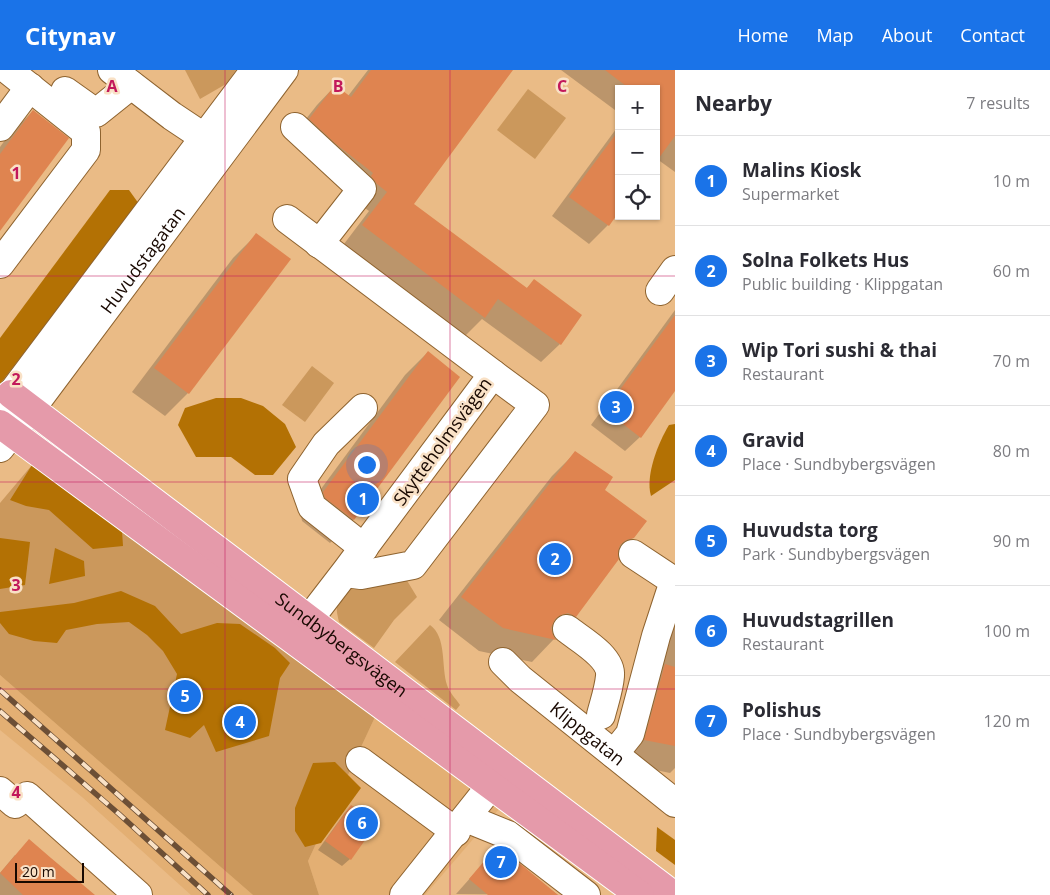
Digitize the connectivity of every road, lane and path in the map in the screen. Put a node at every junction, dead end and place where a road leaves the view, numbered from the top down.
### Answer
1 (8, 70) edge
2 (255, 70) edge
3 (284, 70) edge
4 (121, 77) edge
5 (30, 87) junction
6 (65, 91) dead end
7 (0, 126) edge
8 (295, 127) dead end
9 (214, 144) junction
10 (287, 219) dead end
11 (319, 244) junction
12 (0, 264) edge
13 (493, 374) junction
14 (14, 404) edge
15 (363, 408) dead end
16 (4, 435) edge
17 (364, 548) junction
18 (633, 554) dead end
19 (346, 572) junction
20 (310, 619) junction
21 (567, 629) dead end
22 (293, 640) junction
23 (503, 662) dead end
24 (601, 715) dead end
25 (614, 754) junction
26 (360, 761) dead end
27 (498, 777) junction
28 (0, 791) edge
29 (675, 803) edge
30 (461, 825) junction
31 (138, 895) edge
32 (404, 895) edge
33 (586, 895) edge
34 (640, 895) edge
35 (673, 895) edge

1 - 5 street
2 - 9 street, Huvudstagatan
3 - 9 street, Huvudstagatan
4 - 6 street
4 - 9 street
5 - 7 street
5 - 12 street
8 - 11 street
9 - 14 street, Huvudstagatan
10 - 11 street, Skytteholmsvägen
11 - 13 street, Skytteholmsvägen
13 - 17 street, Skytteholmsvägen
13 - 19 street
14 - 16 street, Huvudstagatan
14 - 20 main road, Sundbybergsvägen
15 - 17 street
16 - 22 main road, Sundbybergsvägen
17 - 19 street, Skytteholmsvägen
18 - 25 street
19 - 20 street, Skytteholmsvägen
20 - 22 street, Skytteholmsvägen
20 - 27 main road, Sundbybergsvägen
21 - 24 street
22 - 27 main road, Sundbybergsvägen
23 - 25 street, Klippgatan
25 - 29 street, Klippgatan
26 - 30 street
27 - 30 street
27 - 34 main road, Sundbybergsvägen
27 - 35 main road, Sundbybergsvägen
28 - 31 street
30 - 32 street
30 - 33 street

